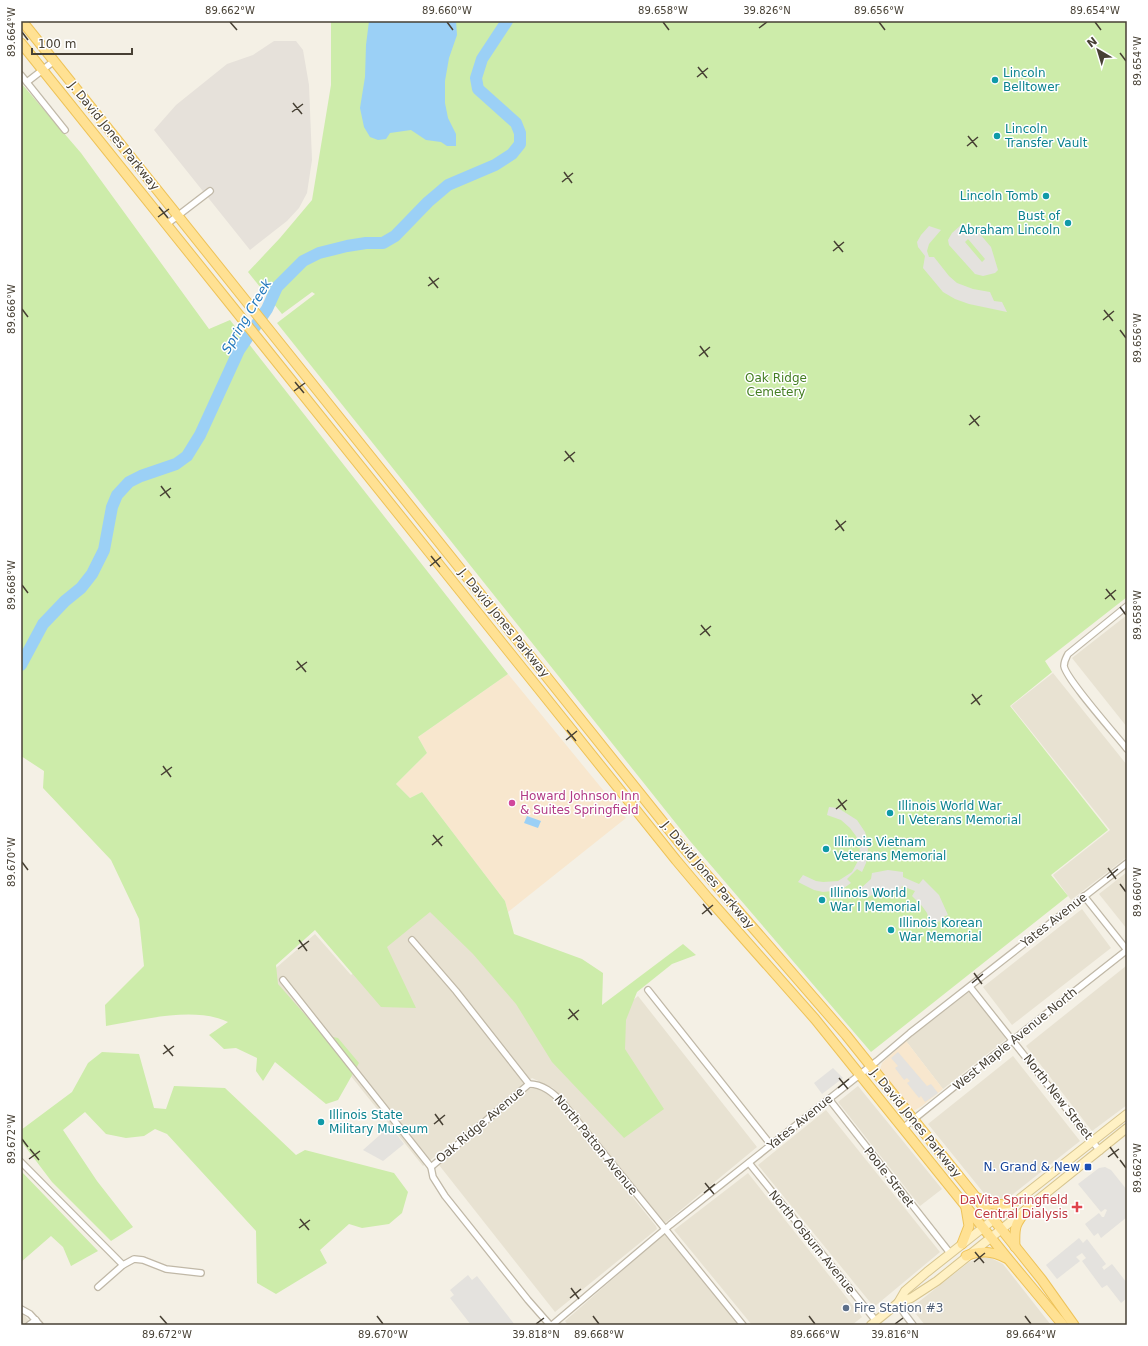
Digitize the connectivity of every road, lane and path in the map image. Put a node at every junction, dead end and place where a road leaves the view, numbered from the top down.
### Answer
1 (22, 21) edge
2 (21, 43) edge
3 (54, 61) junction
4 (43, 70) junction
5 (21, 75) edge
6 (27, 82) junction
7 (65, 130) dead end
8 (210, 190) dead end
9 (178, 216) junction
10 (167, 224) junction
11 (1127, 606) edge
12 (1127, 749) edge
13 (1127, 863) edge
14 (1084, 896) junction
15 (412, 940) dead end
16 (1127, 950) edge
17 (283, 980) dead end
18 (970, 986) junction
19 (648, 990) dead end
20 (1013, 1040) junction
21 (870, 1066) junction
22 (860, 1074) junction
23 (529, 1084) junction
24 (829, 1099) junction
25 (1127, 1114) edge
26 (913, 1120) junction
27 (903, 1128) junction
28 (1127, 1128) edge
29 (1092, 1140) junction
30 (771, 1145) junction
31 (1100, 1151) junction
32 (21, 1162) edge
33 (749, 1162) junction
34 (431, 1167) junction
35 (975, 1197) junction
36 (1014, 1202) junction
37 (965, 1205) junction
38 (1028, 1207) junction
39 (993, 1219) junction
40 (983, 1227) junction
41 (665, 1229) junction
42 (1001, 1229) junction
43 (991, 1237) junction
44 (962, 1244) junction
45 (1015, 1247) junction
46 (950, 1254) junction
47 (966, 1256) junction
48 (1008, 1260) junction
49 (123, 1265) junction
50 (201, 1273) dead end
51 (98, 1287) dead end
52 (898, 1303) junction
53 (21, 1309) edge
54 (36, 1320) junction
55 (873, 1323) edge
56 (29, 1325) edge
57 (40, 1325) edge
58 (551, 1325) edge
59 (742, 1325) edge
60 (913, 1325) edge
61 (1063, 1325) edge
62 (1074, 1325) edge

1 - 3 main road, J. David Jones Parkway
2 - 4 main road, J. David Jones Parkway
3 - 4 street
3 - 9 main road, J. David Jones Parkway
4 - 6 street
4 - 10 main road, J. David Jones Parkway
5 - 6 street
6 - 7 street
8 - 9 street
9 - 10 street
9 - 21 main road, J. David Jones Parkway
10 - 22 main road, J. David Jones Parkway
11 - 12 street
13 - 14 street, Yates Avenue
14 - 16 street
14 - 18 street, Yates Avenue
15 - 23 street
16 - 20 street, West Maple Avenue North
17 - 34 street
18 - 20 street, North New Street
18 - 21 street, Yates Avenue
19 - 30 street
20 - 26 street, West Maple Avenue North
20 - 29 street, North New Street
21 - 22 street, Yates Avenue
21 - 26 main road, J. David Jones Parkway
22 - 24 street, Yates Avenue
22 - 27 main road, J. David Jones Parkway
23 - 34 street, Oak Ridge Avenue
23 - 41 street, North Patton Avenue
24 - 30 street, Yates Avenue
24 - 46 street, Poole Street
25 - 29 main road
26 - 27 street, West Maple Avenue North
26 - 35 main road, J. David Jones Parkway
27 - 37 main road, J. David Jones Parkway
28 - 31 main road
29 - 31 street, North New Street
29 - 36 main road
30 - 33 street, Yates Avenue
31 - 38 main road
32 - 49 street
33 - 41 street, Yates Avenue
33 - 55 street, North Osburn Avenue
34 - 58 street
35 - 36 main road
35 - 39 main road, J. David Jones Parkway
36 - 39 main road
37 - 40 main road, J. David Jones Parkway
37 - 44 main road
38 - 42 main road
38 - 45 main road
39 - 40 main road
39 - 42 main road, J. David Jones Parkway
40 - 43 main road, J. David Jones Parkway
40 - 44 main road
41 - 58 street, Yates Avenue
41 - 59 street, North Patton Avenue
42 - 43 main road
42 - 45 main road, J. David Jones Parkway
43 - 47 main road
43 - 48 main road, J. David Jones Parkway
44 - 46 main road
45 - 62 main road, J. David Jones Parkway
46 - 52 main road
47 - 48 main road
47 - 52 main road
48 - 61 main road, J. David Jones Parkway
49 - 50 street
49 - 51 street
52 - 55 main road
52 - 60 street
53 - 54 street
54 - 56 street
54 - 57 street

